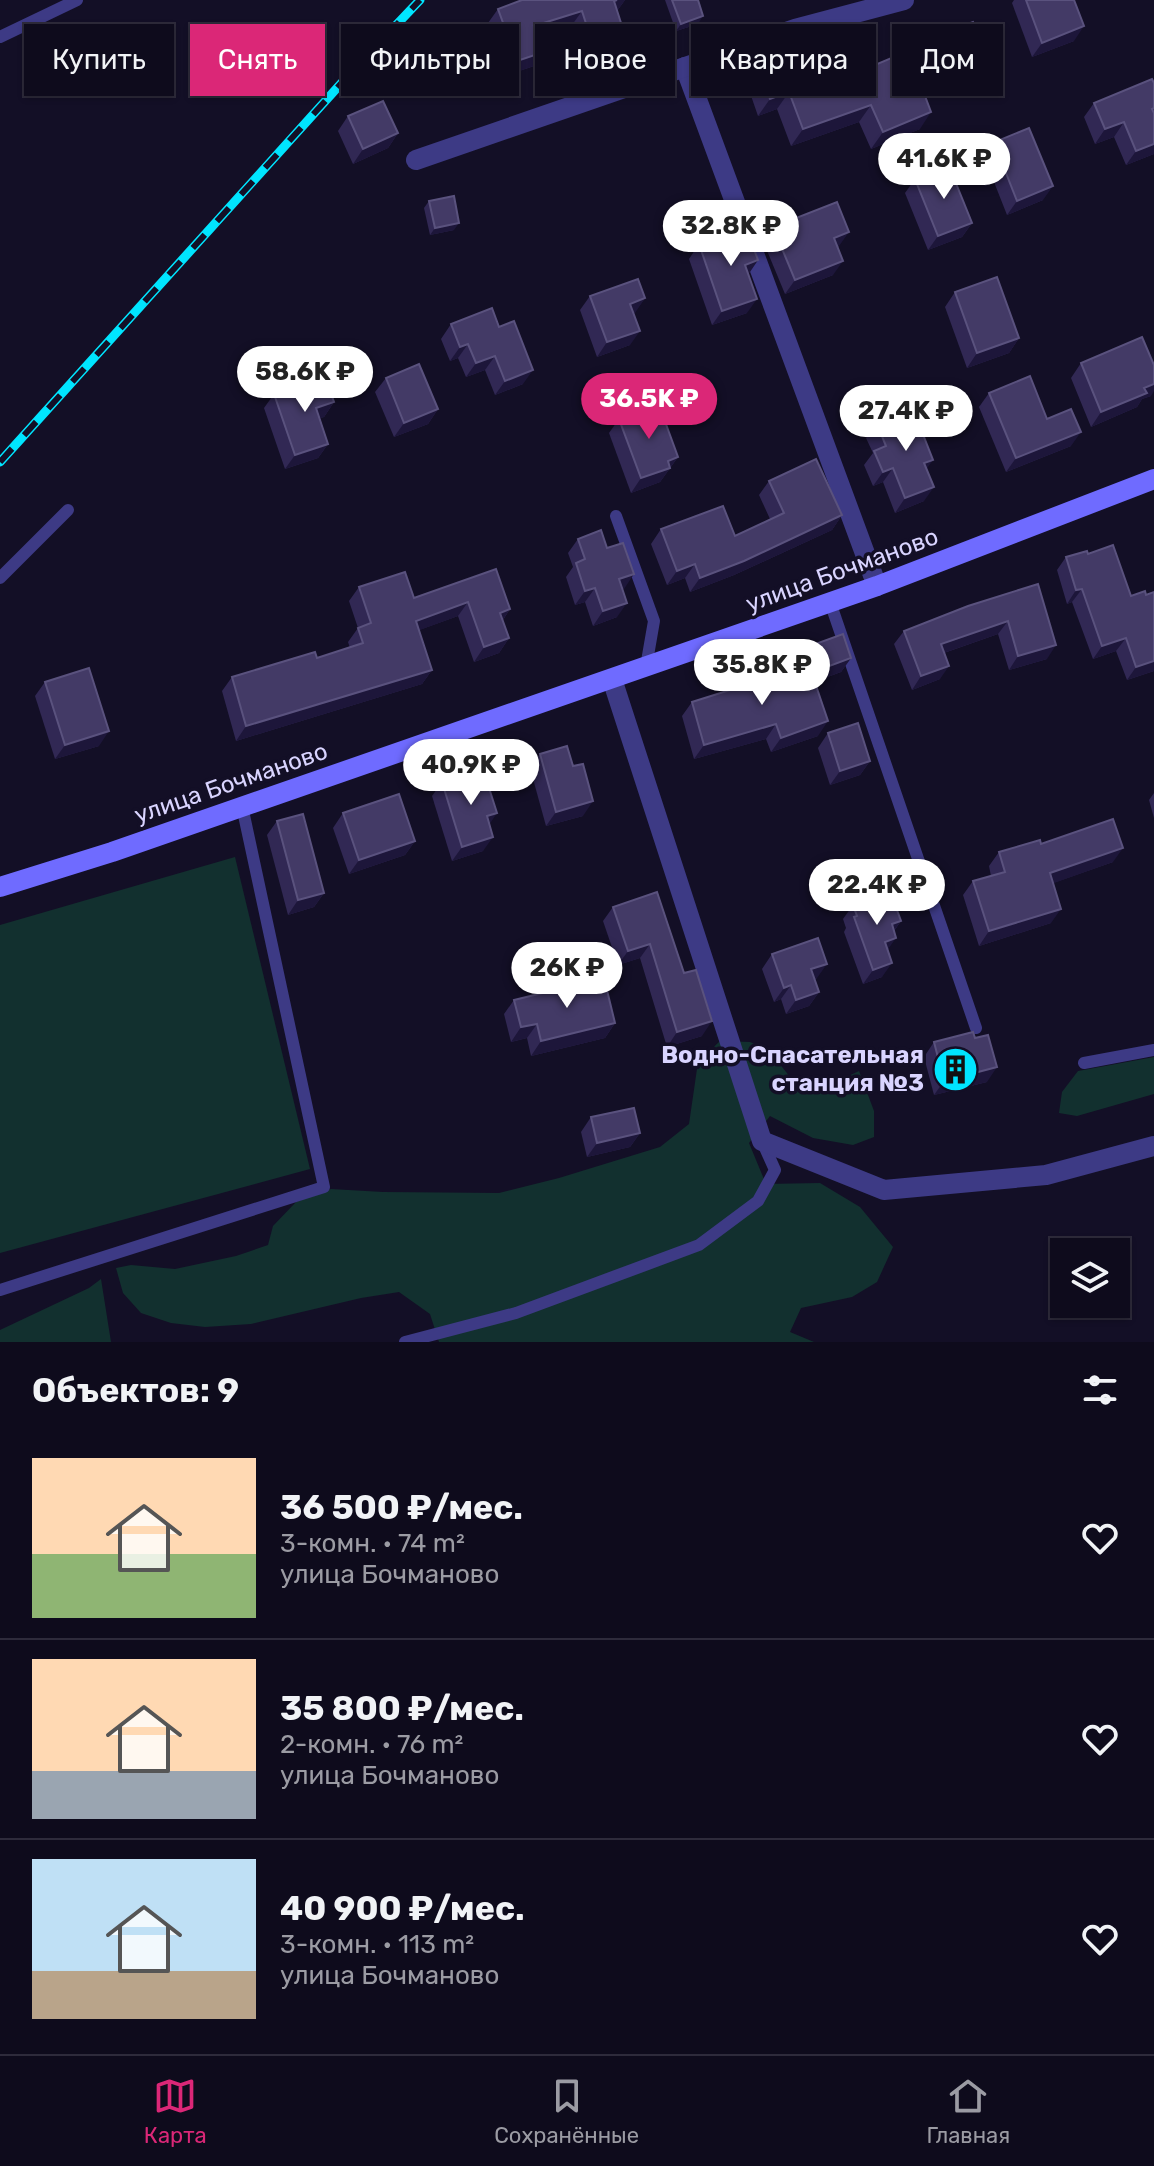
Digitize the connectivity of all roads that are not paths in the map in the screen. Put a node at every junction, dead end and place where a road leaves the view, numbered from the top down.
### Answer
1 (77, 0) edge
2 (904, 0) edge
3 (0, 37) edge
4 (685, 67) junction
5 (416, 160) dead end
6 (1154, 479) edge
7 (68, 510) dead end
8 (616, 516) dead end
9 (0, 578) edge
10 (877, 586) junction
11 (830, 602) junction
12 (646, 667) junction
13 (612, 679) junction
14 (242, 806) junction
15 (0, 887) edge
16 (976, 1028) dead end
17 (1154, 1050) edge
18 (1084, 1063) dead end
19 (762, 1141) junction
20 (1154, 1146) edge
21 (0, 1290) edge
22 (405, 1342) edge

1 - 3 lane
2 - 4 street
4 - 5 street
4 - 10 street
6 - 10 main road, улица Бочманово
7 - 9 lane
8 - 12 lane
10 - 11 main road, улица Бочманово
11 - 12 main road, улица Бочманово
11 - 16 lane
12 - 13 main road, улица Бочманово
13 - 14 main road, улица Бочманово
13 - 19 street
14 - 15 main road, улица Бочманово
14 - 21 lane
17 - 18 lane
19 - 20 street
19 - 22 lane

